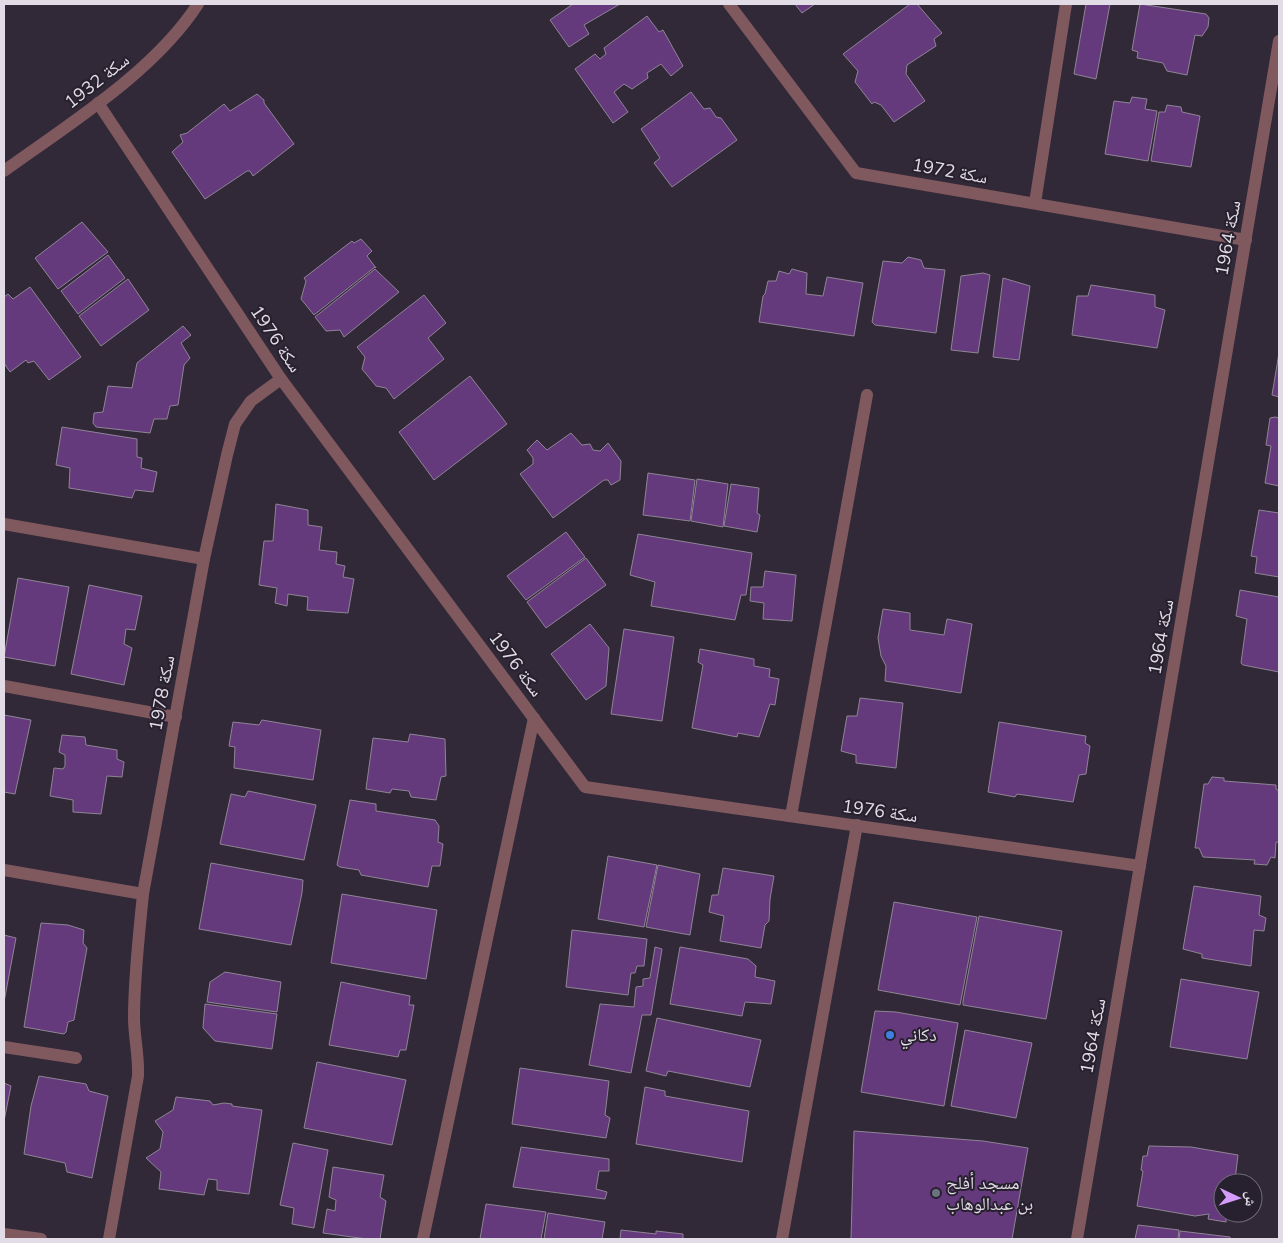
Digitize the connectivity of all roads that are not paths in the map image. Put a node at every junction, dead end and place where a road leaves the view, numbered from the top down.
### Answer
1 (198, 4) edge
2 (729, 4) edge
3 (1066, 4) edge
4 (1279, 41) edge
5 (1275, 90) edge
6 (98, 103) junction
7 (4, 171) edge
8 (1035, 203) junction
9 (1246, 240) junction
10 (281, 379) junction
11 (866, 395) dead end
12 (4, 524) edge
13 (204, 559) junction
14 (4, 686) edge
15 (176, 717) junction
16 (534, 718) junction
17 (791, 816) junction
18 (857, 825) junction
19 (1140, 866) junction
20 (4, 870) edge
21 (143, 894) junction
22 (4, 1047) edge
23 (76, 1058) dead end
24 (4, 1234) edge
25 (41, 1239) edge
26 (109, 1239) edge
27 (424, 1239) edge
28 (782, 1239) edge
29 (1077, 1239) edge

1 - 6 street, سكة 1932
2 - 8 street, سكة 1972
3 - 8 street
4 - 5 street, سكة 1964
5 - 9 street, سكة 1964
6 - 7 street, سكة 1932
6 - 10 street, سكة 1976
8 - 9 street, سكة 1972
9 - 19 street, سكة 1964
10 - 13 street, سكة 1978
10 - 16 street, سكة 1976
11 - 17 street
12 - 13 street
13 - 15 street, سكة 1978
14 - 15 street
15 - 21 street, سكة 1978
16 - 17 street, سكة 1976
16 - 27 street
17 - 18 street, سكة 1976
18 - 19 street, سكة 1976
18 - 28 street
19 - 29 street, سكة 1964
20 - 21 street
21 - 26 street, سكة 1978
22 - 23 street
24 - 25 street

